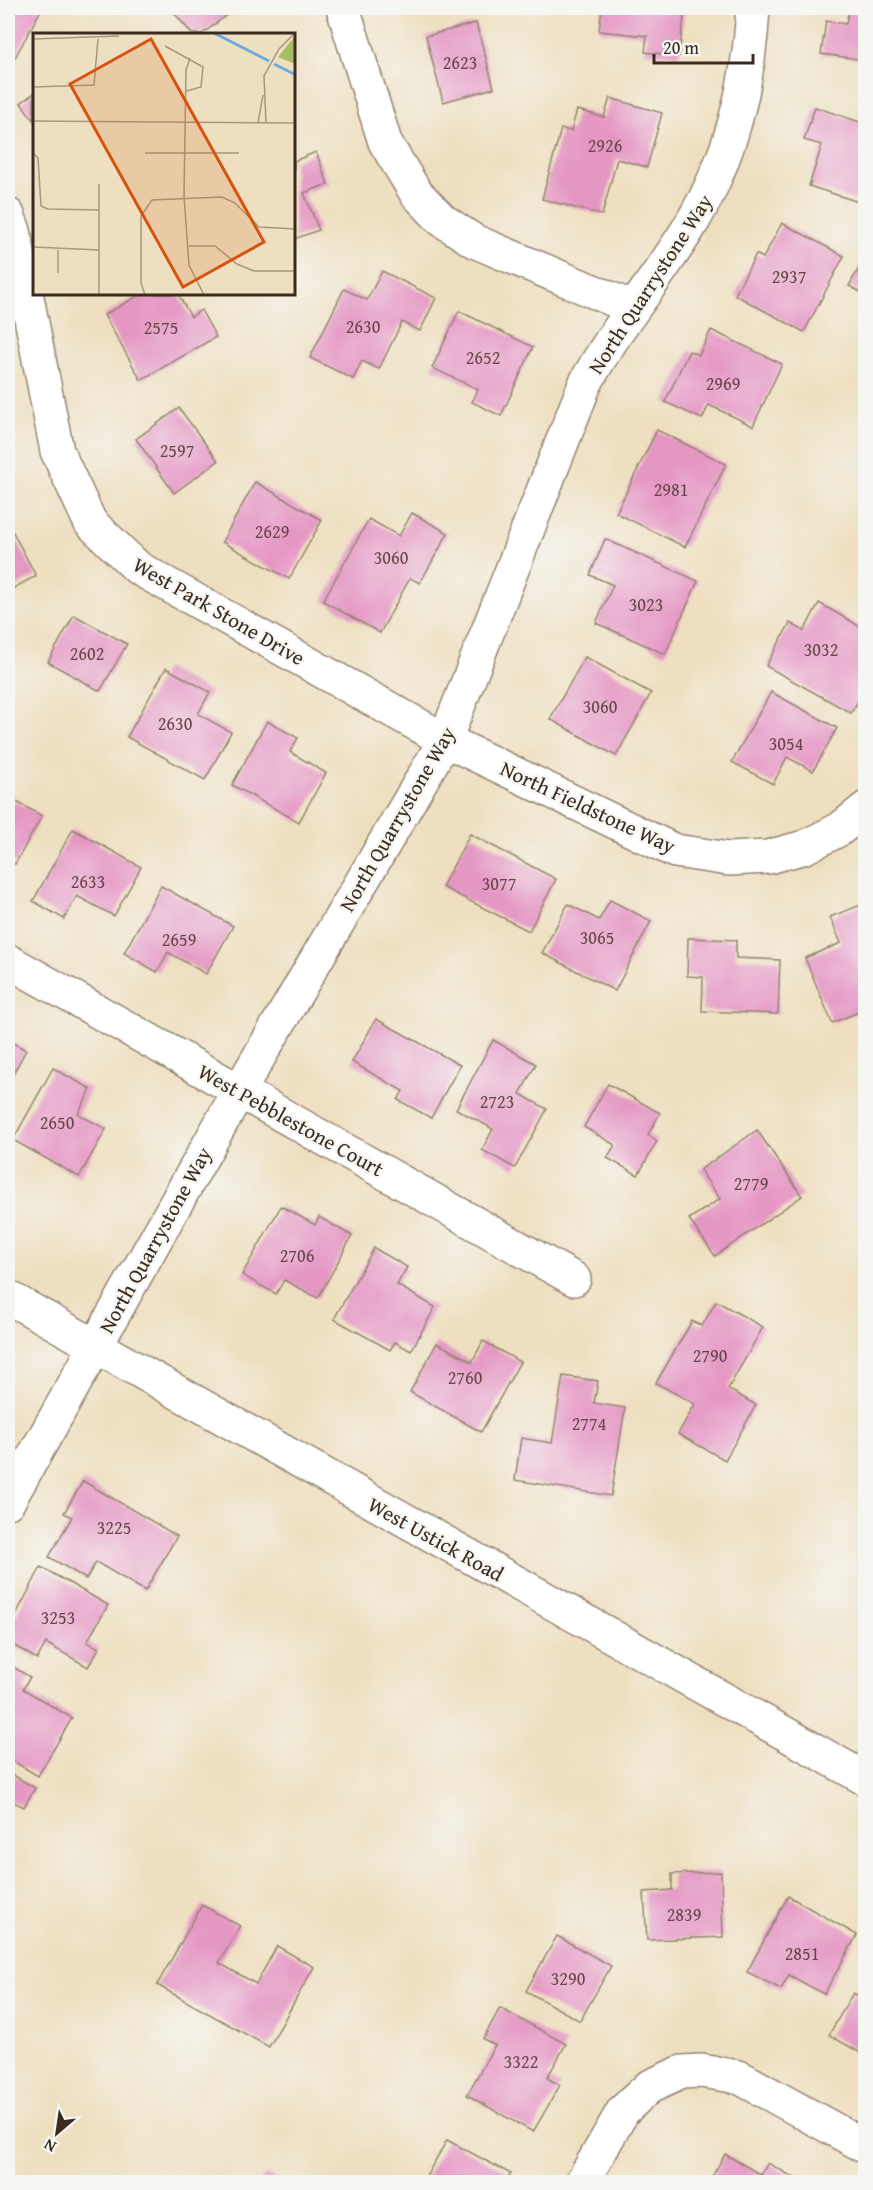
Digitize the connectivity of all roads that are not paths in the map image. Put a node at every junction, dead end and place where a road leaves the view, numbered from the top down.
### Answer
1 (342, 8) edge
2 (753, 8) edge
3 (8, 215) edge
4 (633, 308) junction
5 (445, 740) junction
6 (866, 808) edge
7 (8, 961) edge
8 (239, 1091) junction
9 (574, 1279) dead end
10 (8, 1297) edge
11 (95, 1346) junction
12 (8, 1502) edge
13 (866, 1779) edge
14 (866, 2147) edge
15 (582, 2182) edge

1 - 4 street
2 - 4 street, North Quarrystone Way
3 - 5 street, West Park Stone Drive
4 - 5 street, North Quarrystone Way
5 - 6 street, North Fieldstone Way
5 - 8 street, North Quarrystone Way
7 - 8 street, West Pebblestone Court
8 - 9 street, West Pebblestone Court
8 - 11 street, North Quarrystone Way
10 - 11 street, West Ustick Road
11 - 12 street, North Quarrystone Way
11 - 13 street, West Ustick Road
14 - 15 street

